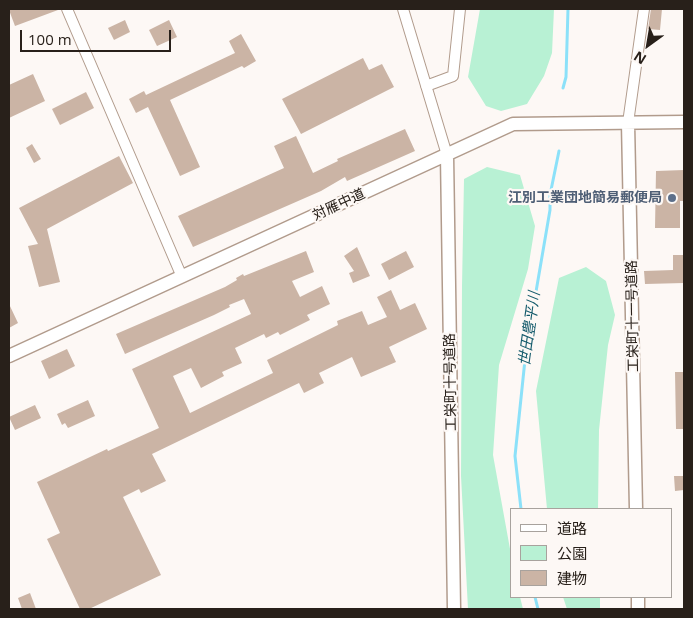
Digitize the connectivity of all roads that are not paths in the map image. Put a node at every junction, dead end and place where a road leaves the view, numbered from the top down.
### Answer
1 (67, 9) edge
2 (403, 9) edge
3 (460, 9) edge
4 (644, 9) edge
5 (426, 86) junction
6 (684, 122) edge
7 (628, 123) junction
8 (447, 155) junction
9 (182, 277) junction
10 (9, 356) edge
11 (636, 508) edge
12 (454, 609) edge

1 - 9 street
2 - 5 street
3 - 5 street
4 - 7 street
5 - 8 street
6 - 7 street, 対雁中道
7 - 8 street, 対雁中道
7 - 11 street, 工栄町十一号道路
8 - 9 street, 対雁中道
8 - 12 street, 工栄町十号道路
9 - 10 street, 対雁中道

